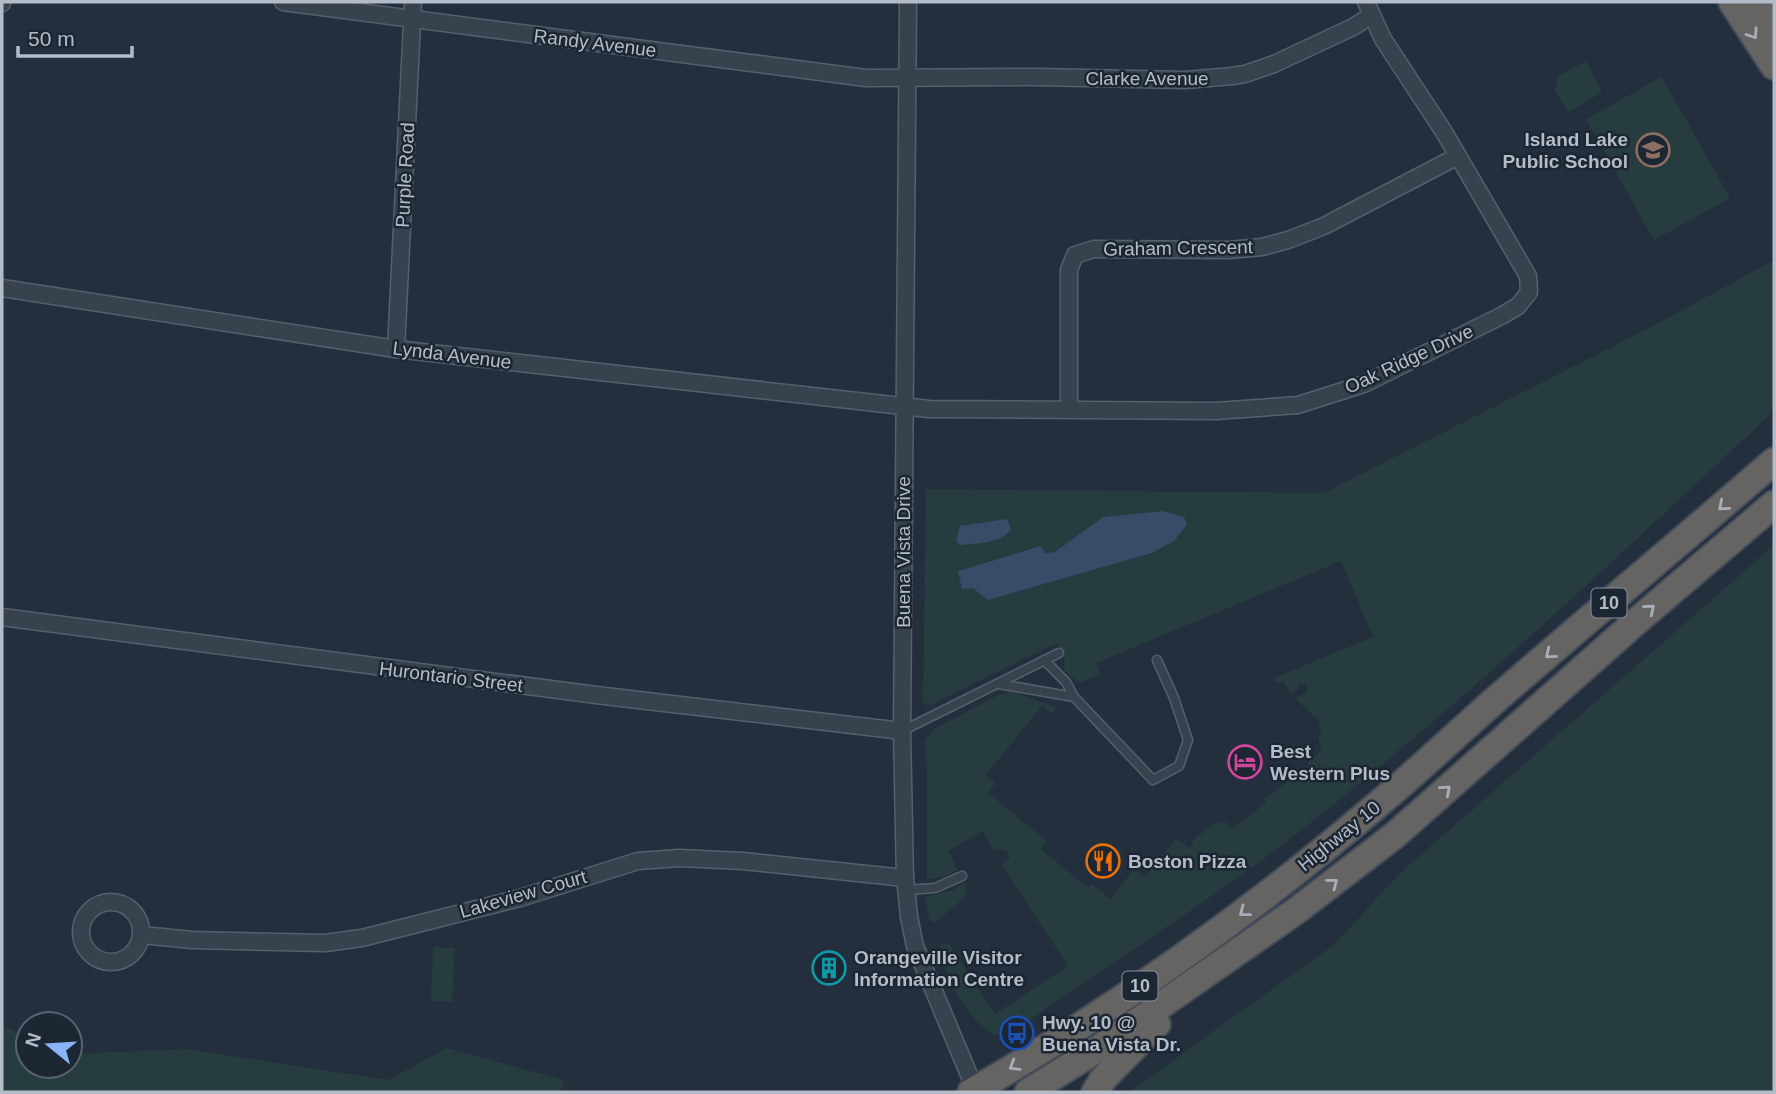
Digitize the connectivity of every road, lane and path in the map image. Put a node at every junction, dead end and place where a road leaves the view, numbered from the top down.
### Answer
1 (283, 2) edge
2 (414, 2) edge
3 (908, 2) edge
4 (1732, 2) edge
5 (1756, 2) edge
6 (1369, 8) edge
7 (413, 19) junction
8 (1774, 31) edge
9 (1774, 66) edge
10 (908, 77) junction
11 (1458, 156) junction
12 (2, 288) edge
13 (396, 349) junction
14 (903, 407) junction
15 (1069, 409) junction
16 (1774, 461) edge
17 (1774, 504) edge
18 (2, 617) edge
19 (1059, 653) dead end
20 (1044, 660) junction
21 (1157, 660) dead end
22 (999, 684) junction
23 (1074, 697) junction
24 (902, 731) junction
25 (962, 876) dead end
26 (906, 884) junction
27 (142, 935) dead end
28 (1197, 979) junction
29 (973, 1091) edge
30 (1028, 1092) edge
31 (1095, 1092) edge

1 - 7 street, Randy Avenue
2 - 7 street, Purple Road
3 - 10 street, Buena Vista Drive
4 -> 9 highway
5 - 8 highway
6 - 10 street, Clarke Avenue
6 - 11 street, Oak Ridge Drive
7 - 10 street, Randy Avenue
7 - 13 street, Purple Road
10 - 14 street, Buena Vista Drive
11 - 15 street, Graham Crescent
11 - 15 street, Oak Ridge Drive
12 - 13 street, Lynda Avenue
13 - 14 street, Lynda Avenue
14 - 15 street, Oak Ridge Drive
14 - 24 street, Buena Vista Drive
16 -> 29 highway, Highway 10 / 10
28 -> 17 highway, Highway 10 / 10
18 - 24 street, Hurontario Street
19 - 20 lane
20 - 22 lane
20 - 23 lane
21 - 23 lane
22 - 23 lane
22 - 24 lane
24 - 26 street, Buena Vista Drive
25 - 26 lane
26 - 27 street, Lakeview Court
26 - 29 street, Buena Vista Drive
28 - 30 highway, Highway 10 / 10
28 - 31 highway

